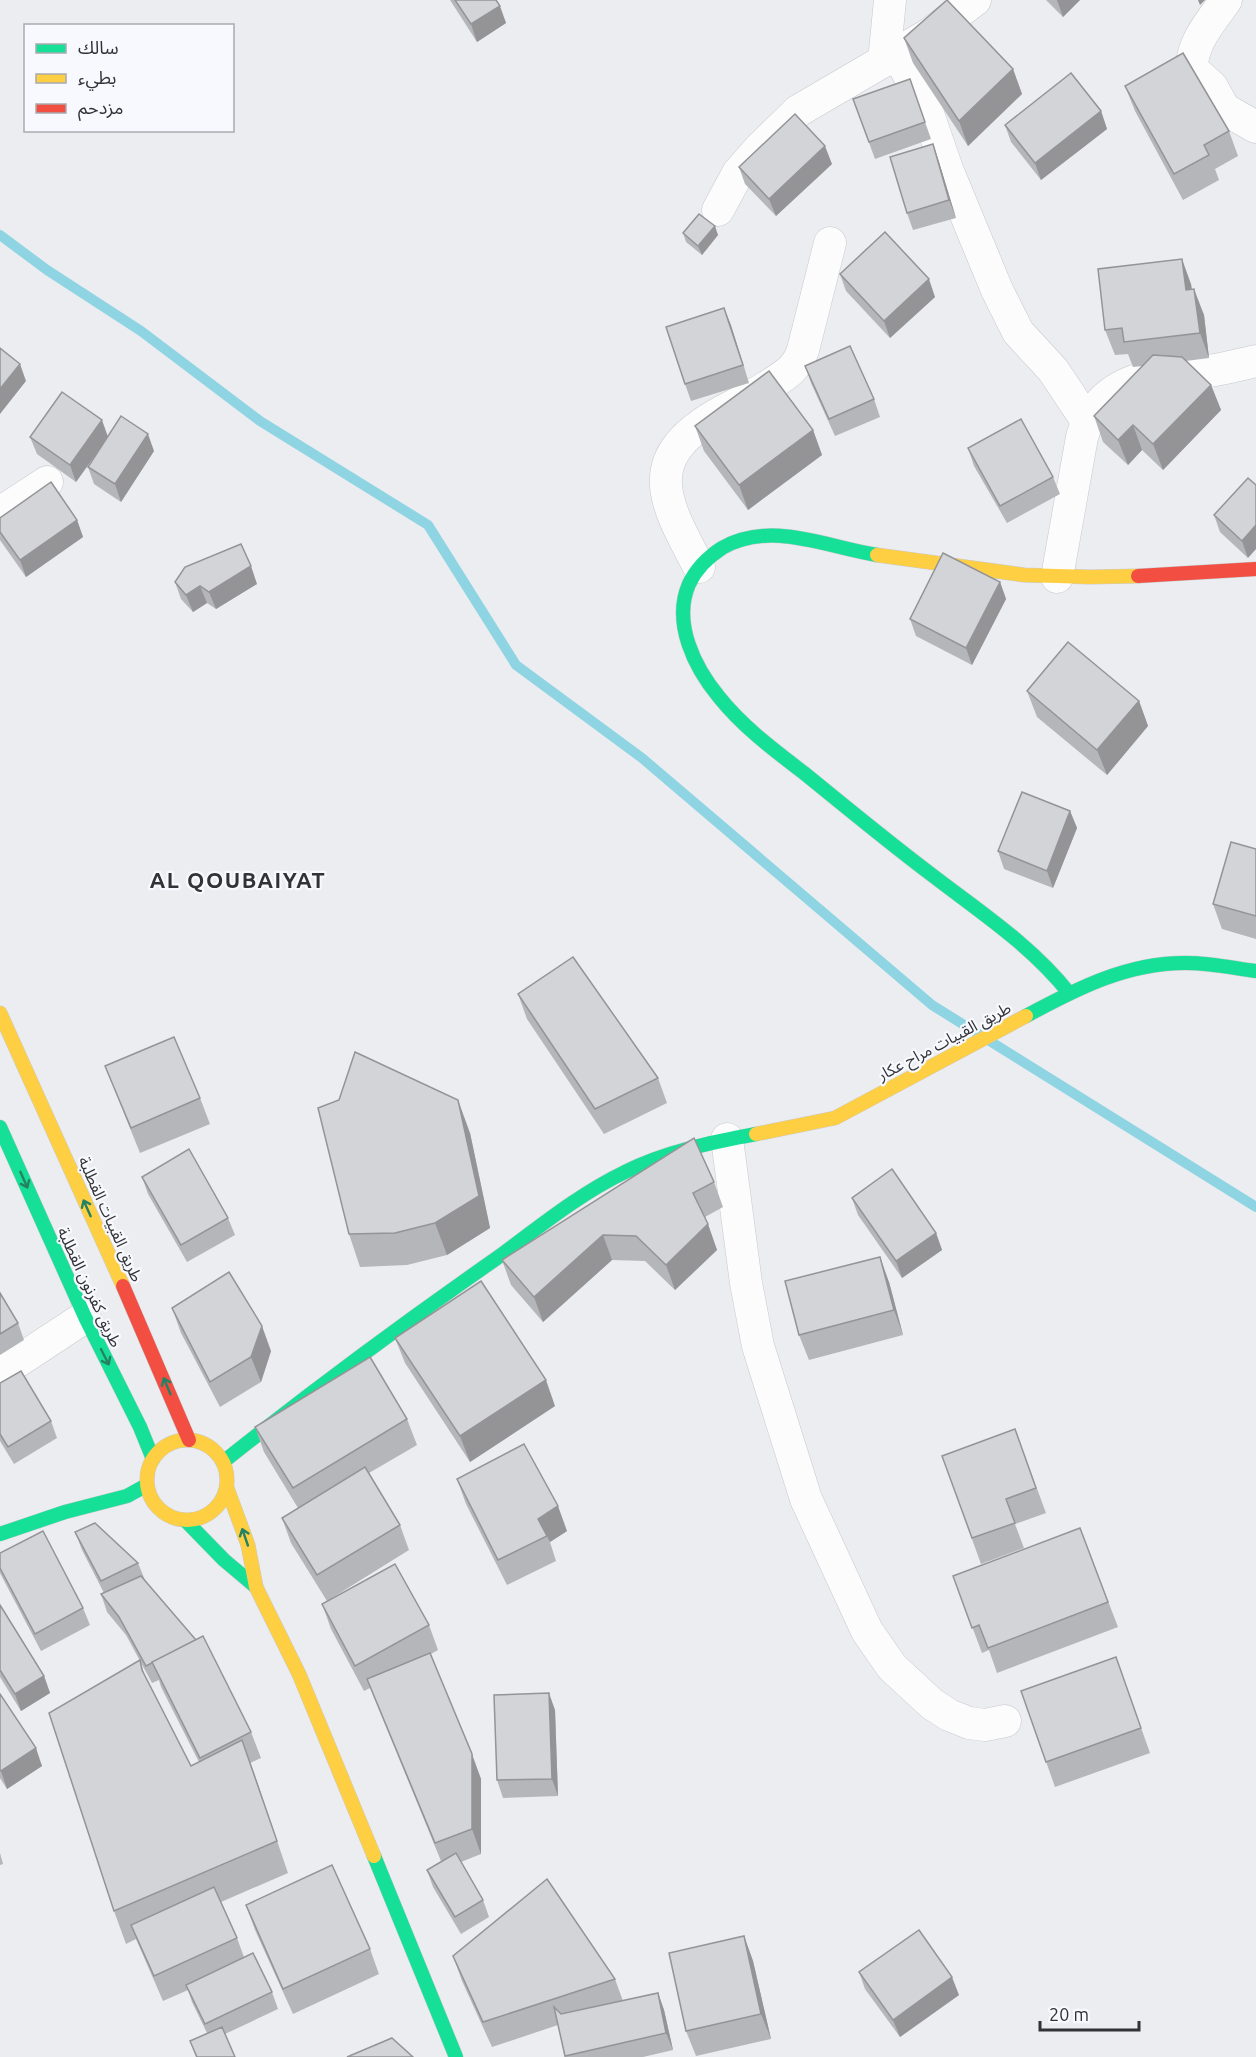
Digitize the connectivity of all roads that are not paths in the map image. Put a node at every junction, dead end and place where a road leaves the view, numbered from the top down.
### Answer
1 (890, 0) edge
2 (975, 0) edge
3 (1226, 0) edge
4 (891, 57) junction
5 (1256, 127) edge
6 (718, 210) dead end
7 (830, 243) dead end
8 (1256, 361) edge
9 (1087, 421) junction
10 (47, 482) edge
11 (0, 513) edge
12 (699, 567) junction
13 (1256, 569) edge
14 (1057, 578) junction
15 (1256, 971) edge
16 (1064, 995) junction
17 (0, 1013) edge
18 (0, 1127) edge
19 (728, 1139) junction
20 (85, 1317) junction
21 (0, 1373) edge
22 (189, 1440) junction
23 (153, 1459) junction
24 (223, 1462) junction
25 (147, 1485) junction
26 (227, 1488) junction
27 (186, 1521) junction
28 (0, 1534) edge
29 (256, 1587) junction
30 (1005, 1721) dead end
31 (456, 2057) edge

1 - 4 street
2 - 4 street
3 - 5 street
4 - 6 street
4 - 9 street
7 - 12 street
8 - 9 street
9 - 14 street
10 - 11 street
12 - 14 street
12 - 16 street
13 - 14 street
15 - 16 street, طريق القبيات مراح عكار
16 - 19 street, طريق القبيات مراح عكار
22 -> 17 street, طريق القبيات القطلبة
18 -> 20 street, طريق كفرنون القطلبة
19 - 24 street, طريق القبيات مراح عكار
19 - 30 street
20 - 21 street
20 -> 23 street, طريق كفرنون القطلبة
22 - 23 street
22 - 24 street
23 - 25 street
24 - 26 street
25 - 27 street
25 - 28 street
26 - 27 street
29 -> 26 street
27 - 29 street
29 - 31 street

